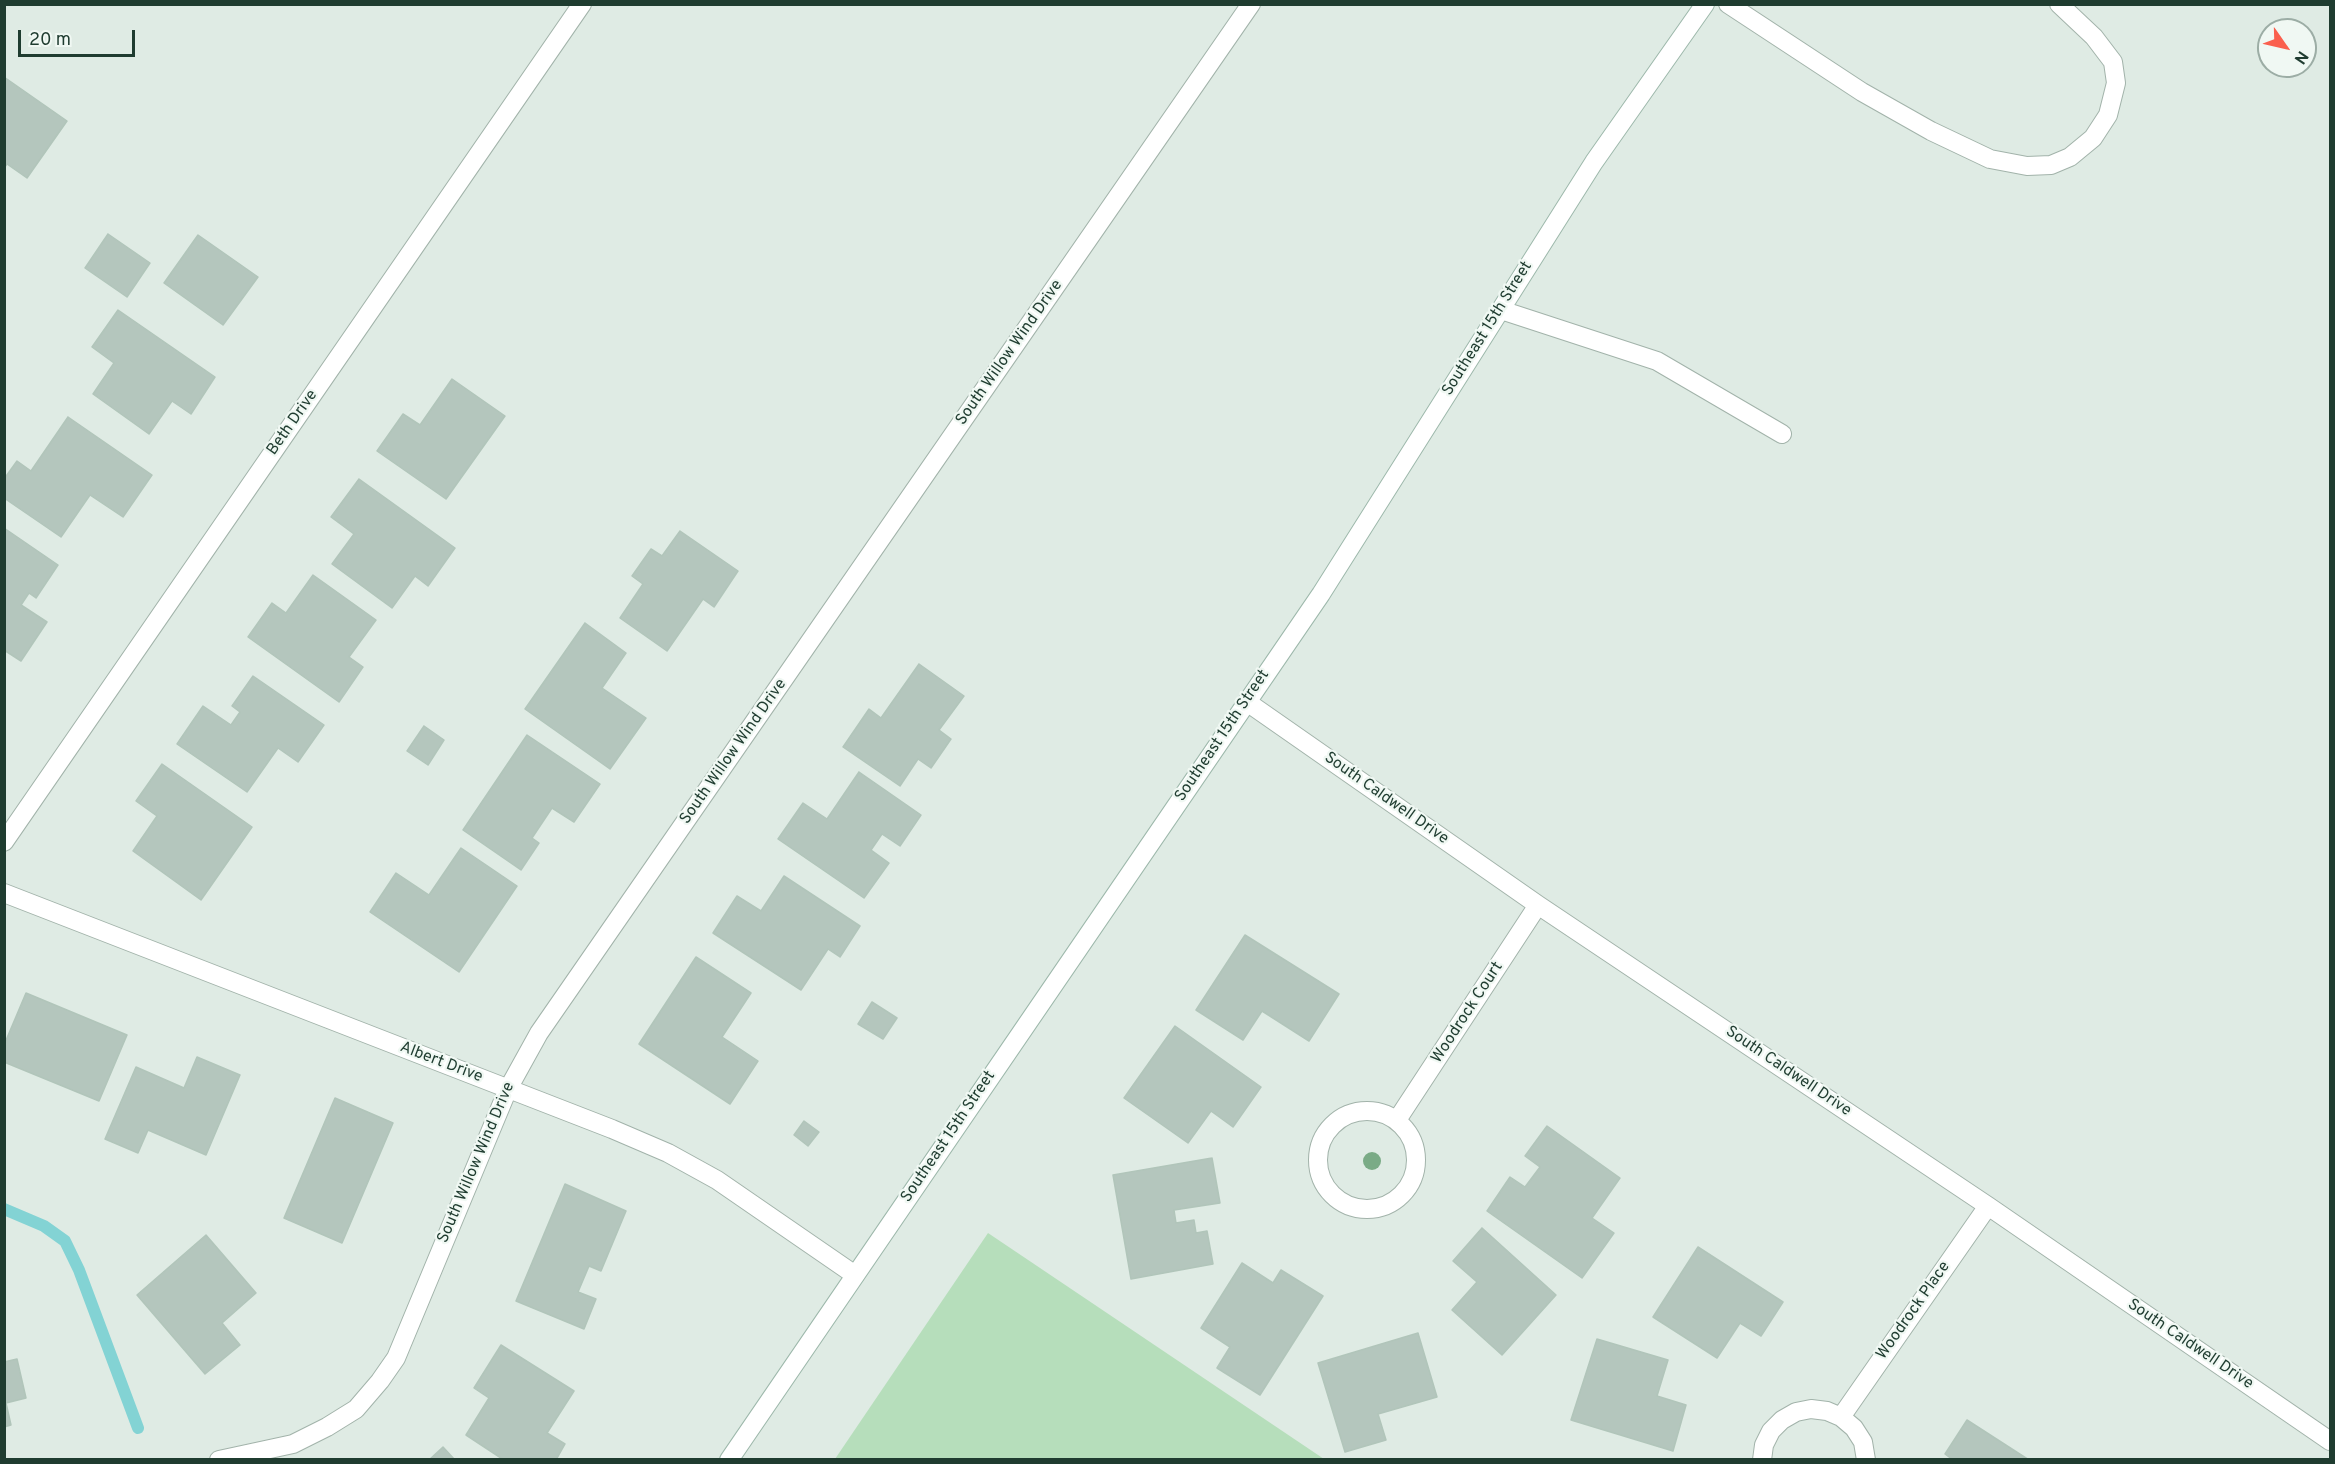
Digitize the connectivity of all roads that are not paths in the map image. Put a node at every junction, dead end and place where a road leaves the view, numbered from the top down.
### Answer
1 (582, 4) edge
2 (1251, 4) edge
3 (1705, 4) edge
4 (1728, 4) edge
5 (2059, 4) edge
6 (1501, 310) junction
7 (1782, 434) dead end
8 (1247, 702) junction
9 (4, 842) edge
10 (4, 893) edge
11 (1538, 905) junction
12 (508, 1089) junction
13 (1397, 1120) junction
14 (1988, 1206) junction
15 (855, 1275) junction
16 (1841, 1417) junction
17 (2331, 1441) edge
18 (219, 1460) edge
19 (729, 1460) edge
20 (1762, 1460) edge
21 (1866, 1460) edge

1 - 9 street, Beth Drive
2 - 12 street, South Willow Wind Drive
3 - 6 street, Southeast 15th Street
4 - 5 street
6 - 7 street
6 - 8 street, Southeast 15th Street
8 - 11 street, South Caldwell Drive
8 - 15 street, Southeast 15th Street
10 - 12 street, Albert Drive
11 - 13 street, Woodrock Court
11 - 14 street, South Caldwell Drive
12 - 15 street, Albert Drive
12 - 18 street, South Willow Wind Drive
13 - 13 street
14 - 16 street, Woodrock Place
14 - 17 street, South Caldwell Drive
15 - 19 street, Southeast 15th Street
16 - 20 street
16 - 21 street

